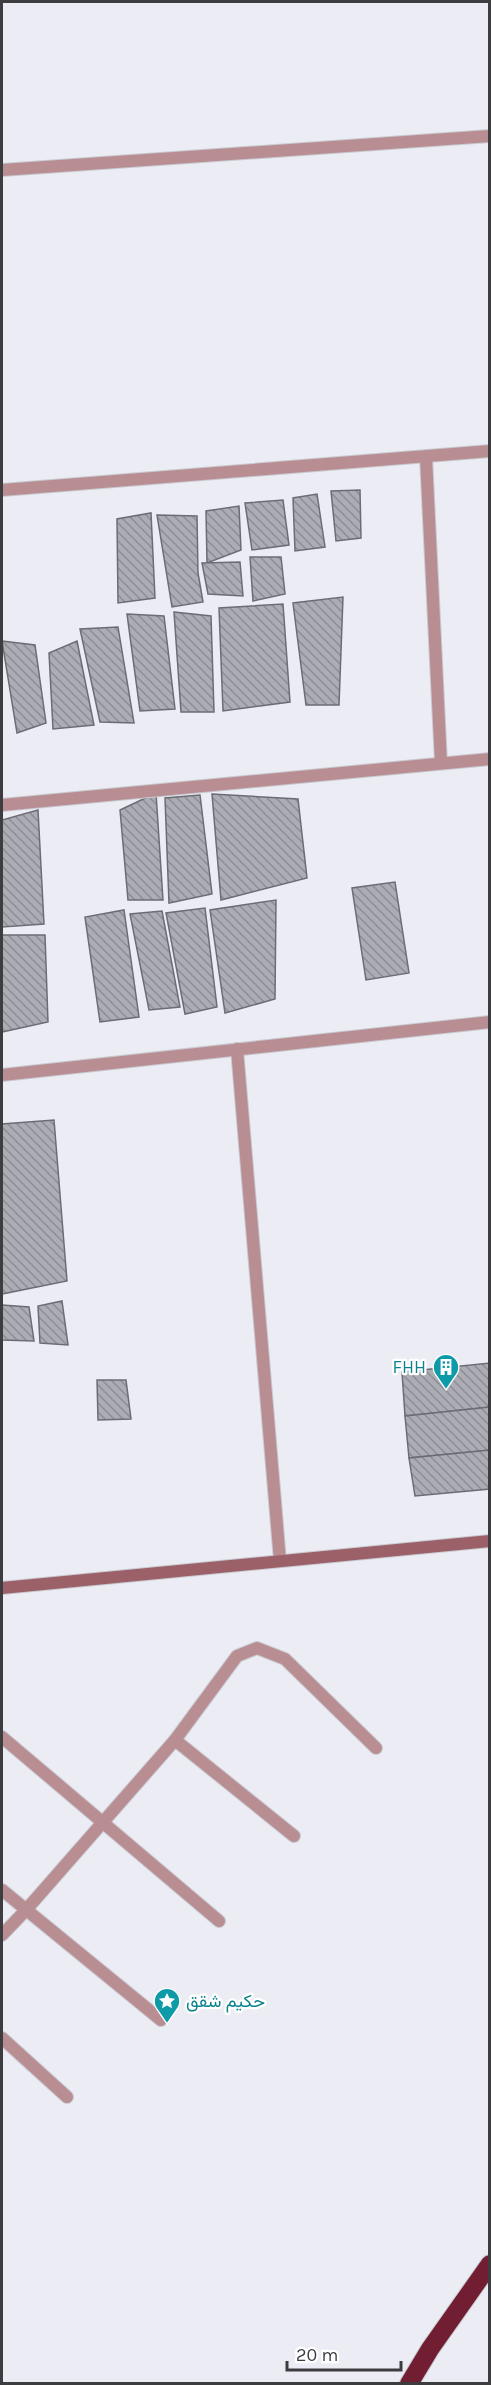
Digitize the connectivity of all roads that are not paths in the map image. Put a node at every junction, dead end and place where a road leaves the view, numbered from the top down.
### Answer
1 (489, 136) edge
2 (2, 170) edge
3 (489, 451) edge
4 (426, 457) junction
5 (2, 490) edge
6 (489, 759) edge
7 (441, 763) junction
8 (2, 806) edge
9 (489, 1022) edge
10 (237, 1049) junction
11 (2, 1075) edge
12 (489, 1541) edge
13 (280, 1561) junction
14 (2, 1588) edge
15 (2, 1737) edge
16 (175, 1740) junction
17 (376, 1748) dead end
18 (102, 1823) junction
19 (294, 1836) dead end
20 (2, 1890) edge
21 (26, 1910) junction
22 (219, 1921) dead end
23 (2, 1935) edge
24 (161, 2020) dead end
25 (2, 2037) edge
26 (67, 2097) dead end
27 (489, 2264) edge
28 (409, 2384) edge

1 - 2 street
3 - 4 street
4 - 5 street
4 - 7 street
6 - 7 street
7 - 8 street
9 - 10 street
10 - 11 street
10 - 13 street
12 - 13 street
13 - 14 street
15 - 18 street
16 - 17 street
16 - 18 street
16 - 19 street
18 - 21 street
18 - 22 street
20 - 21 street
21 - 23 street
21 - 24 street
25 - 26 street
27 - 28 highway

